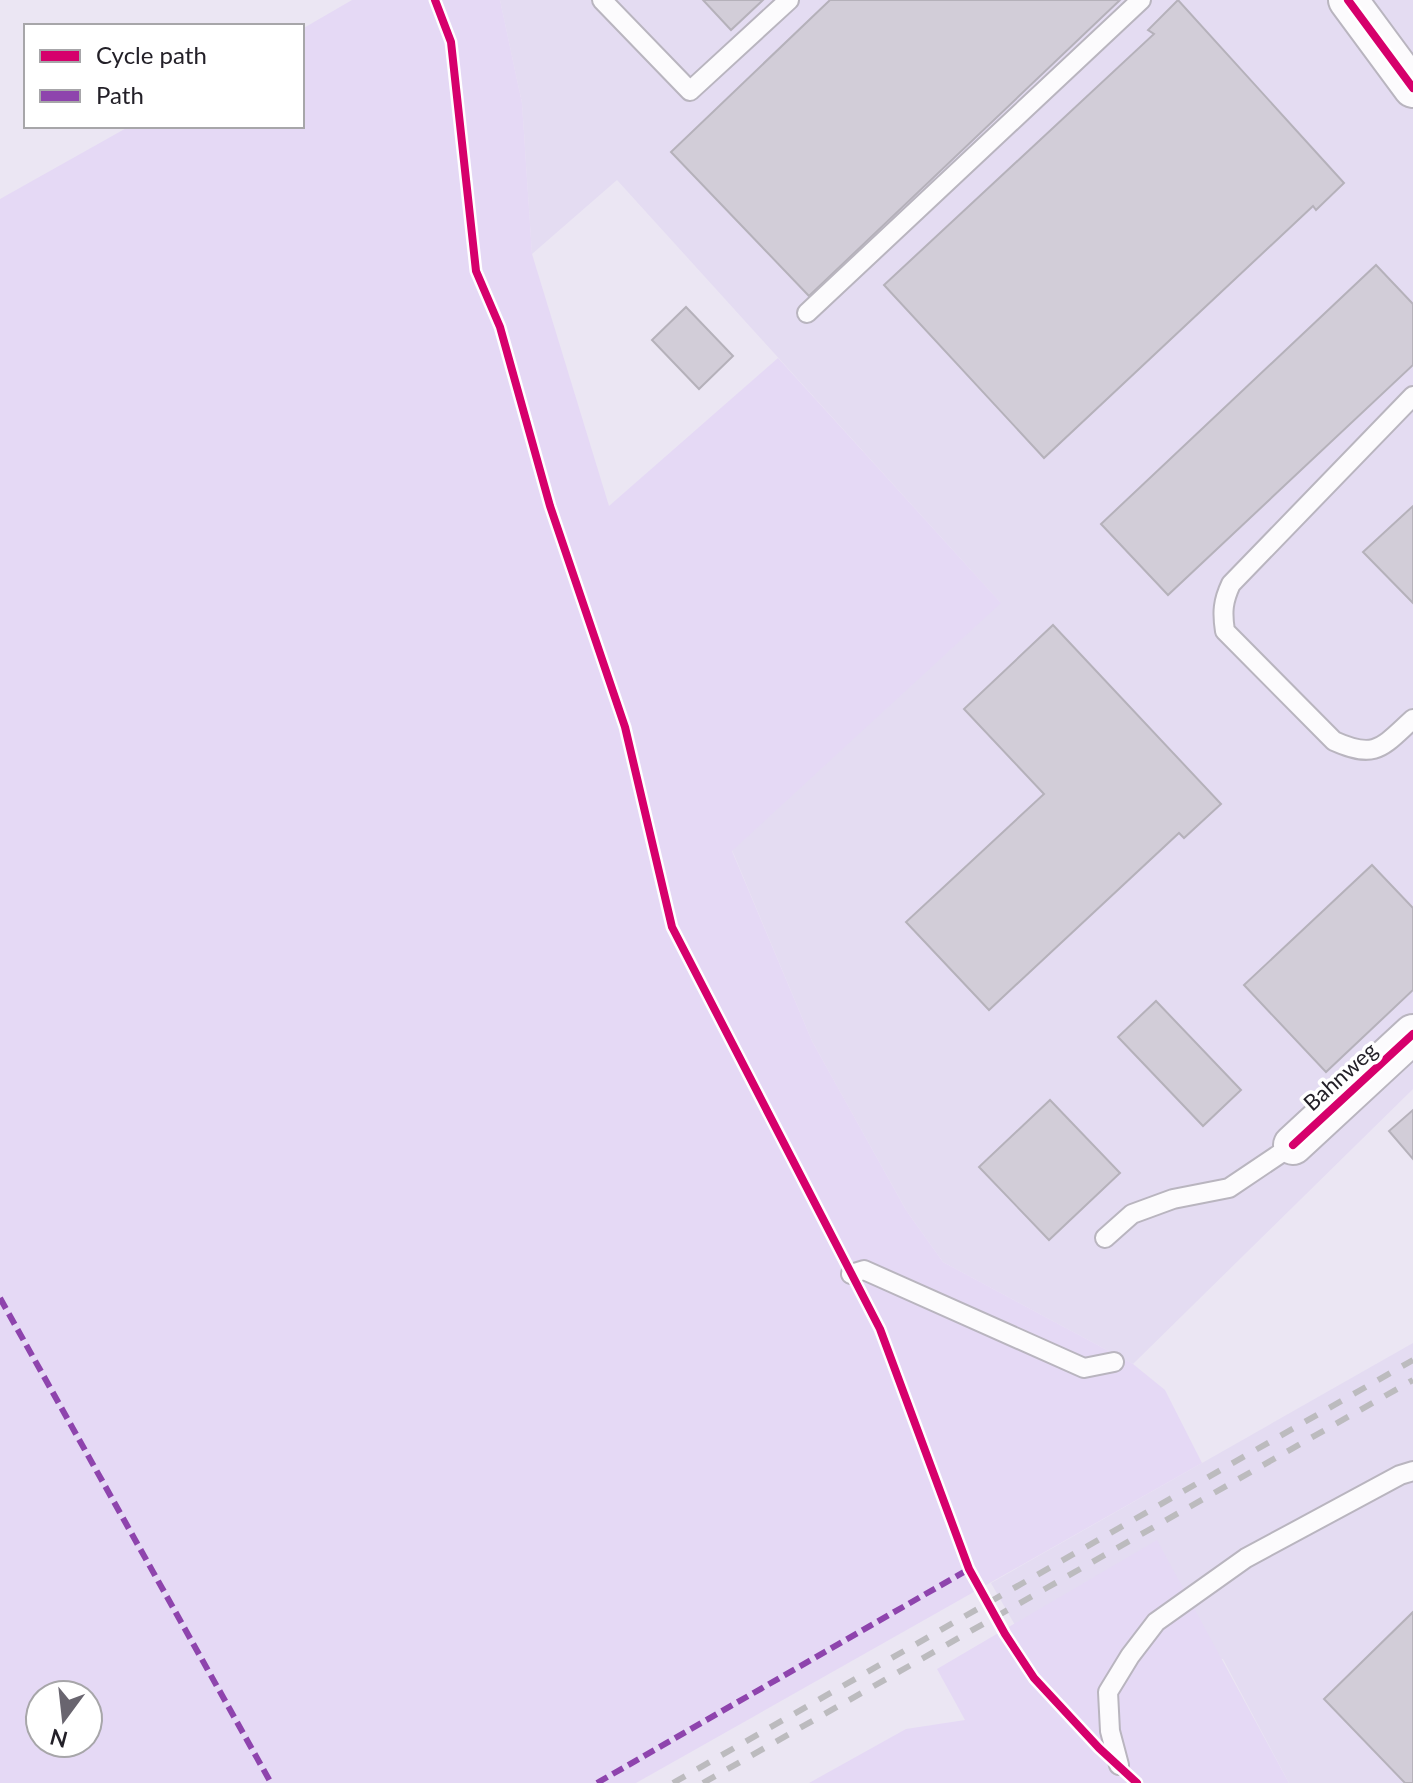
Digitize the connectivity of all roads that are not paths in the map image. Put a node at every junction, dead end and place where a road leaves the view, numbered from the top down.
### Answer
1 (602, 0) edge
2 (789, 0) edge
3 (1141, 0) edge
4 (1348, 0) edge
5 (1413, 88) edge
6 (807, 313) dead end
7 (1413, 396) edge
8 (1413, 719) edge
9 (1413, 1034) edge
10 (1293, 1145) joint
11 (1105, 1238) dead end
12 (851, 1274) dead end
13 (1114, 1362) dead end
14 (1406, 1473) edge
15 (1119, 1765) dead end

1 - 2 lane
3 - 6 lane
4 - 5 street
7 - 8 lane
9 - 10 street, Bahnweg
10 - 11 lane
12 - 13 lane
14 - 15 lane

